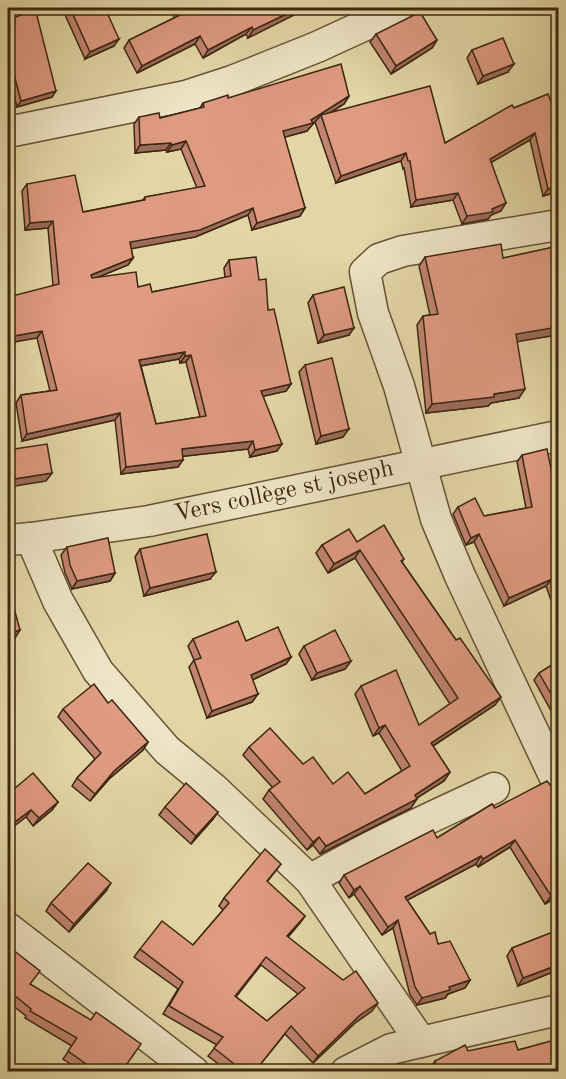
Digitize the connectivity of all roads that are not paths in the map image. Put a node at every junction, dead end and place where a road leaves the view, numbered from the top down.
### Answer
1 (402, 8) edge
2 (8, 132) edge
3 (558, 225) edge
4 (558, 436) edge
5 (420, 464) junction
6 (19, 539) edge
7 (558, 784) edge
8 (494, 788) dead end
9 (310, 880) junction
10 (8, 928) edge
11 (558, 1010) edge
12 (421, 1042) junction
13 (194, 1071) edge
14 (346, 1071) edge

1 - 2 street
3 - 5 street
4 - 5 street, Vers collège st joseph
5 - 6 street, Vers collège st joseph
5 - 7 street
6 - 9 street
8 - 9 street
9 - 12 street
10 - 13 street
11 - 12 street
12 - 14 street

